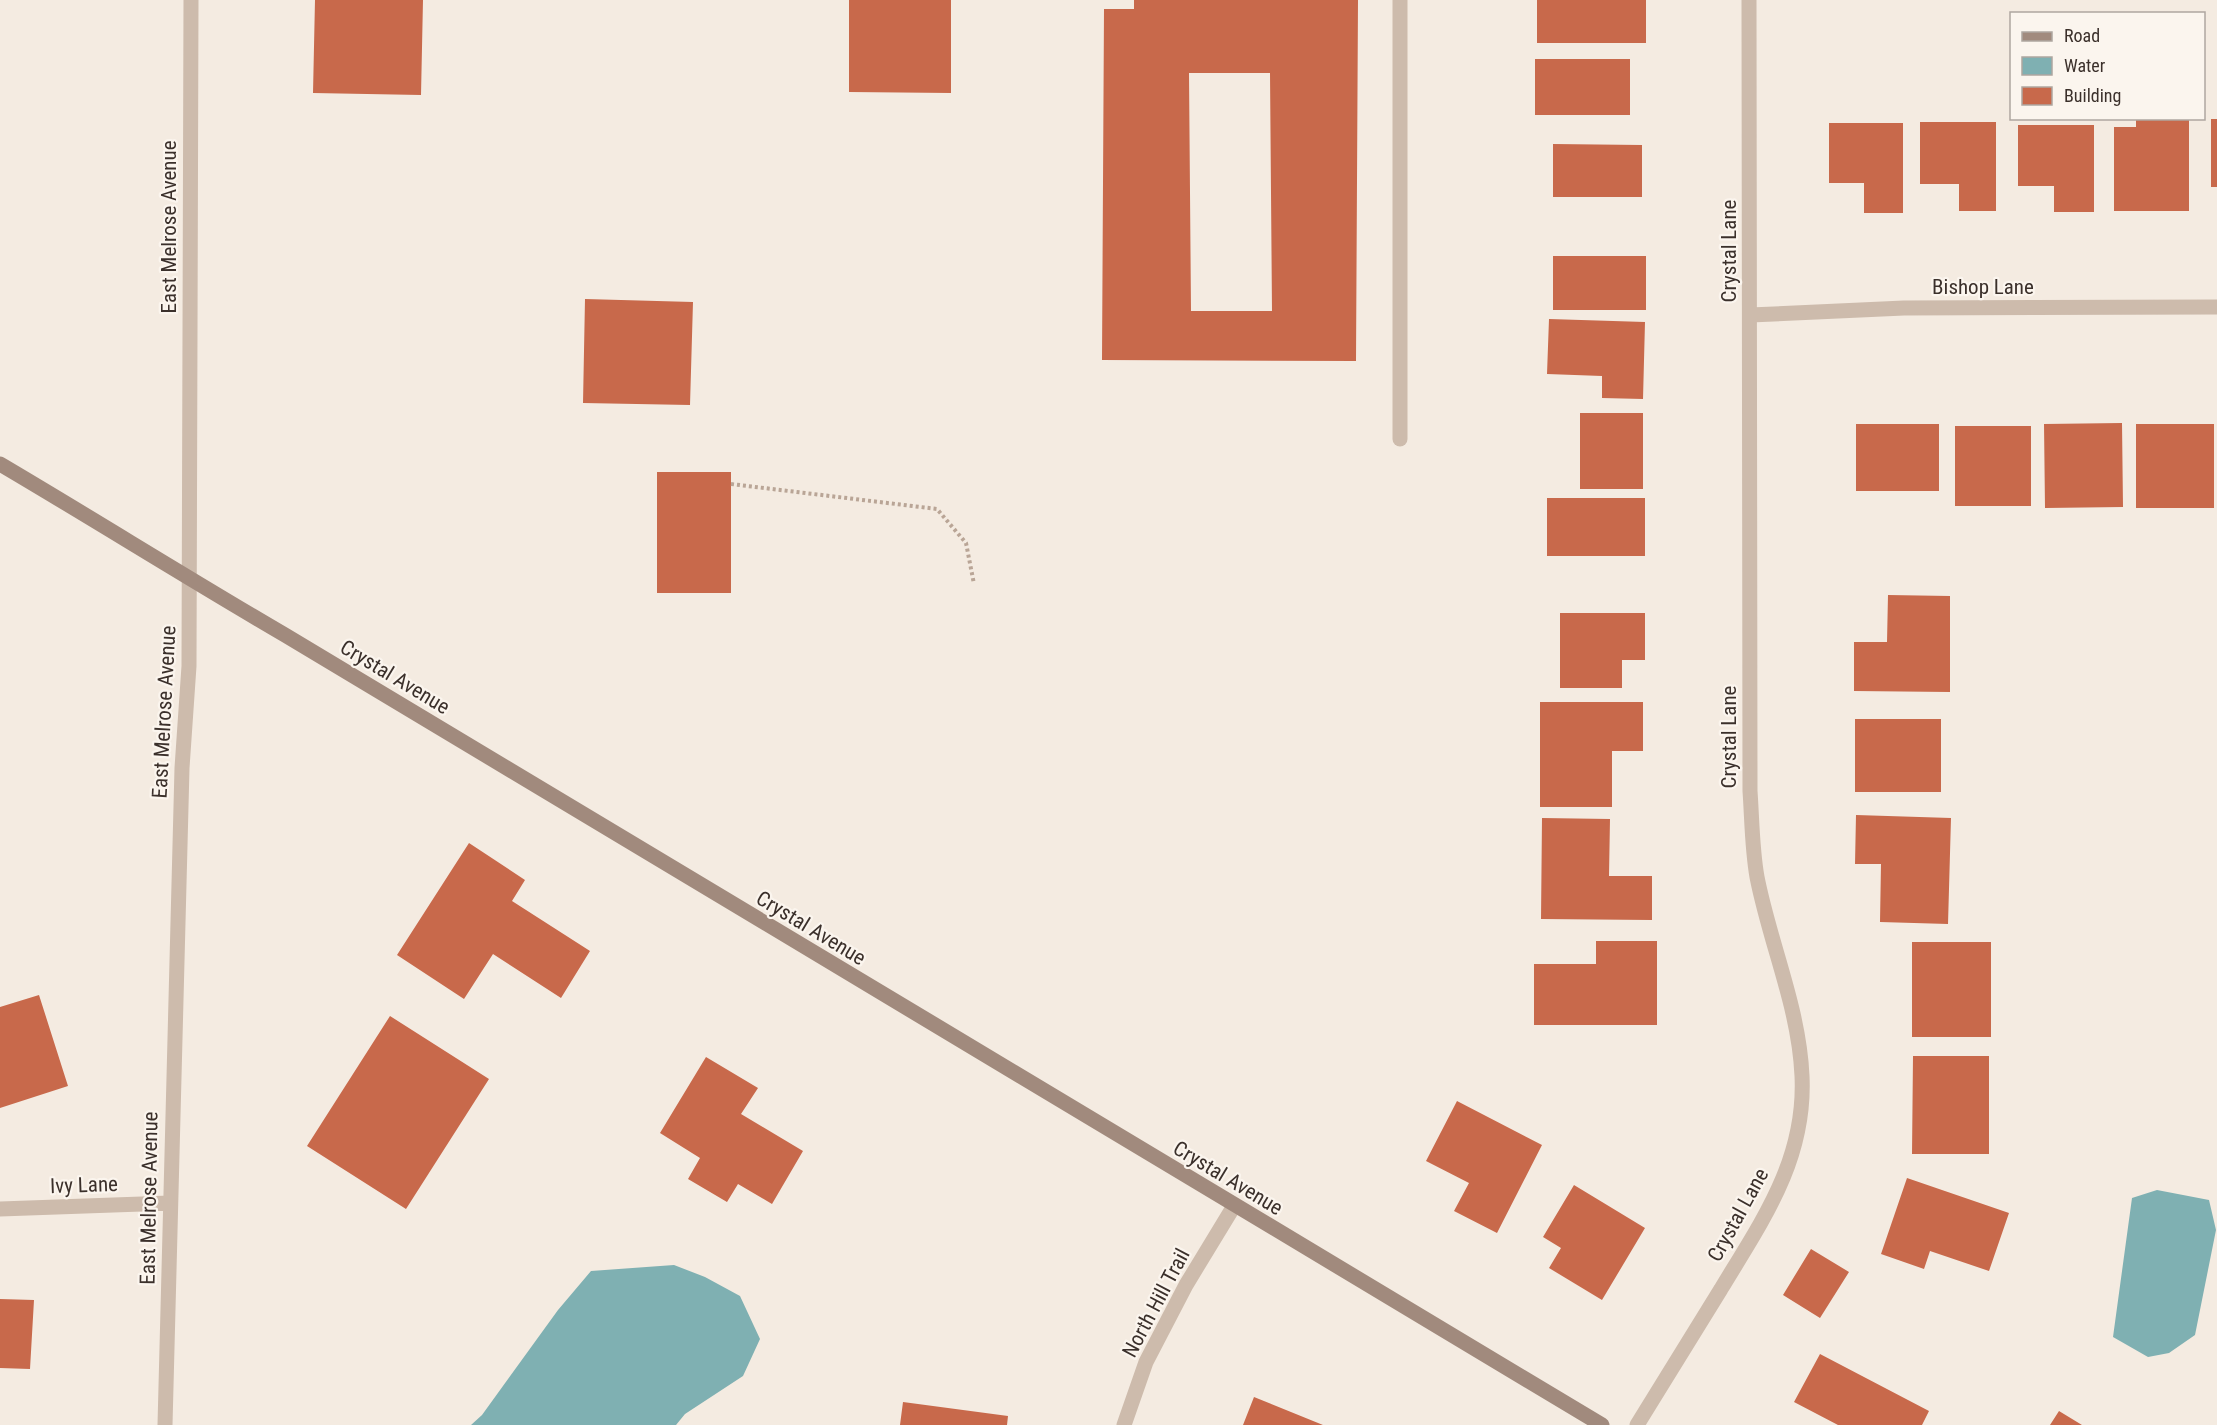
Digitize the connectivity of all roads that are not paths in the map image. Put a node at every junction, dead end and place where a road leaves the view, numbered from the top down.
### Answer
1 (191, 0) edge
2 (1400, 0) edge
3 (1749, 0) edge
4 (2217, 308) edge
5 (1750, 315) junction
6 (1400, 439) dead end
7 (0, 464) edge
8 (190, 580) junction
9 (170, 1203) junction
10 (1234, 1206) junction
11 (0, 1209) edge
12 (165, 1425) edge
13 (1124, 1425) edge
14 (1602, 1425) edge
15 (1637, 1425) edge

1 - 8 street, East Melrose Avenue
2 - 6 street
3 - 5 street, Crystal Lane
4 - 5 street, Bishop Lane
5 - 15 street, Crystal Lane
7 - 8 street, Crystal Avenue
8 - 9 street, East Melrose Avenue
8 - 10 street, Crystal Avenue
9 - 11 street, Ivy Lane
9 - 12 street, East Melrose Avenue
10 - 13 street, North Hill Trail
10 - 14 street, Crystal Avenue

